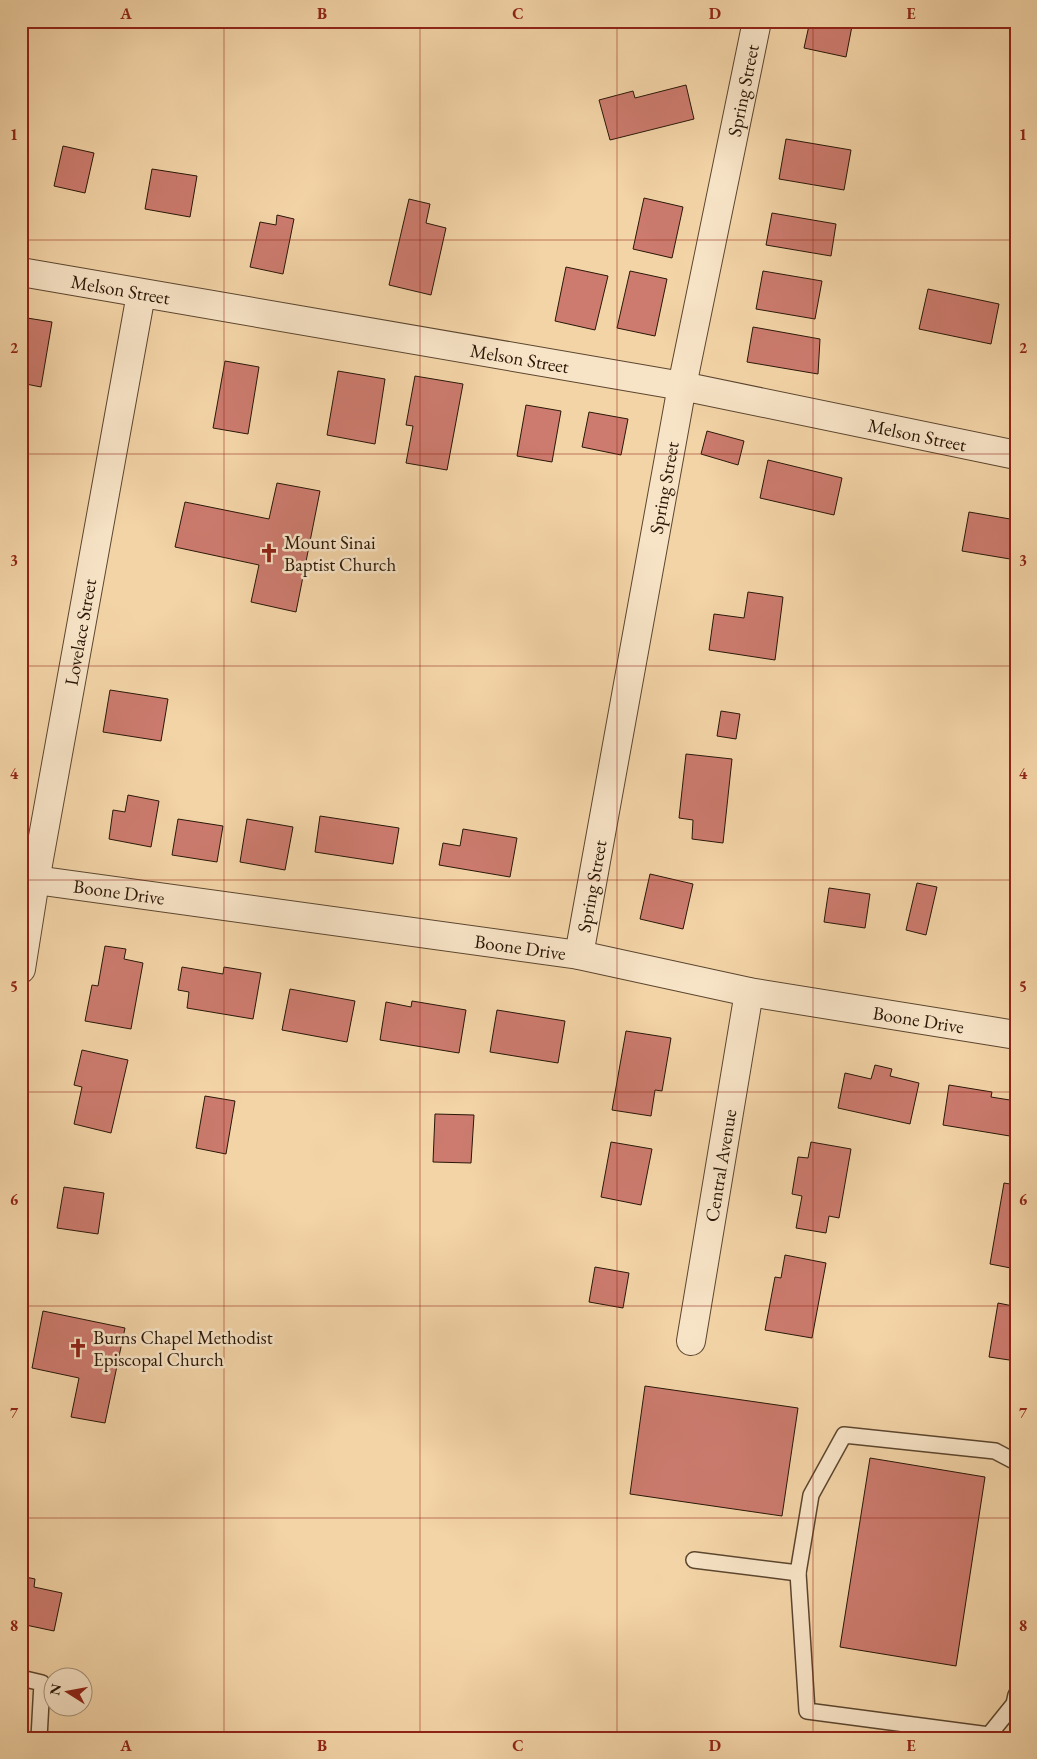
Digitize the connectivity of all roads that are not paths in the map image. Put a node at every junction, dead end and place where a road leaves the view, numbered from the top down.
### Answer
1 (757, 21) edge
2 (21, 272) edge
3 (141, 294) junction
4 (682, 386) junction
5 (1016, 455) edge
6 (28, 880) edge
7 (579, 955) junction
8 (21, 969) edge
9 (749, 992) junction
10 (1016, 1035) edge
11 (691, 1341) dead end
12 (1016, 1462) edge
13 (694, 1560) dead end
14 (798, 1573) junction
15 (21, 1678) edge
16 (1016, 1695) edge
17 (38, 1738) edge

1 - 4 street, Spring Street
2 - 3 street, Melson Street
3 - 4 street, Melson Street
3 - 6 street, Lovelace Street
4 - 5 street, Melson Street
4 - 7 street, Spring Street
6 - 7 street, Boone Drive
6 - 8 street, Lovelace Street
7 - 9 street, Boone Drive
9 - 10 street, Boone Drive
9 - 11 street, Central Avenue
12 - 14 lane
13 - 14 lane
14 - 16 lane
15 - 17 lane

